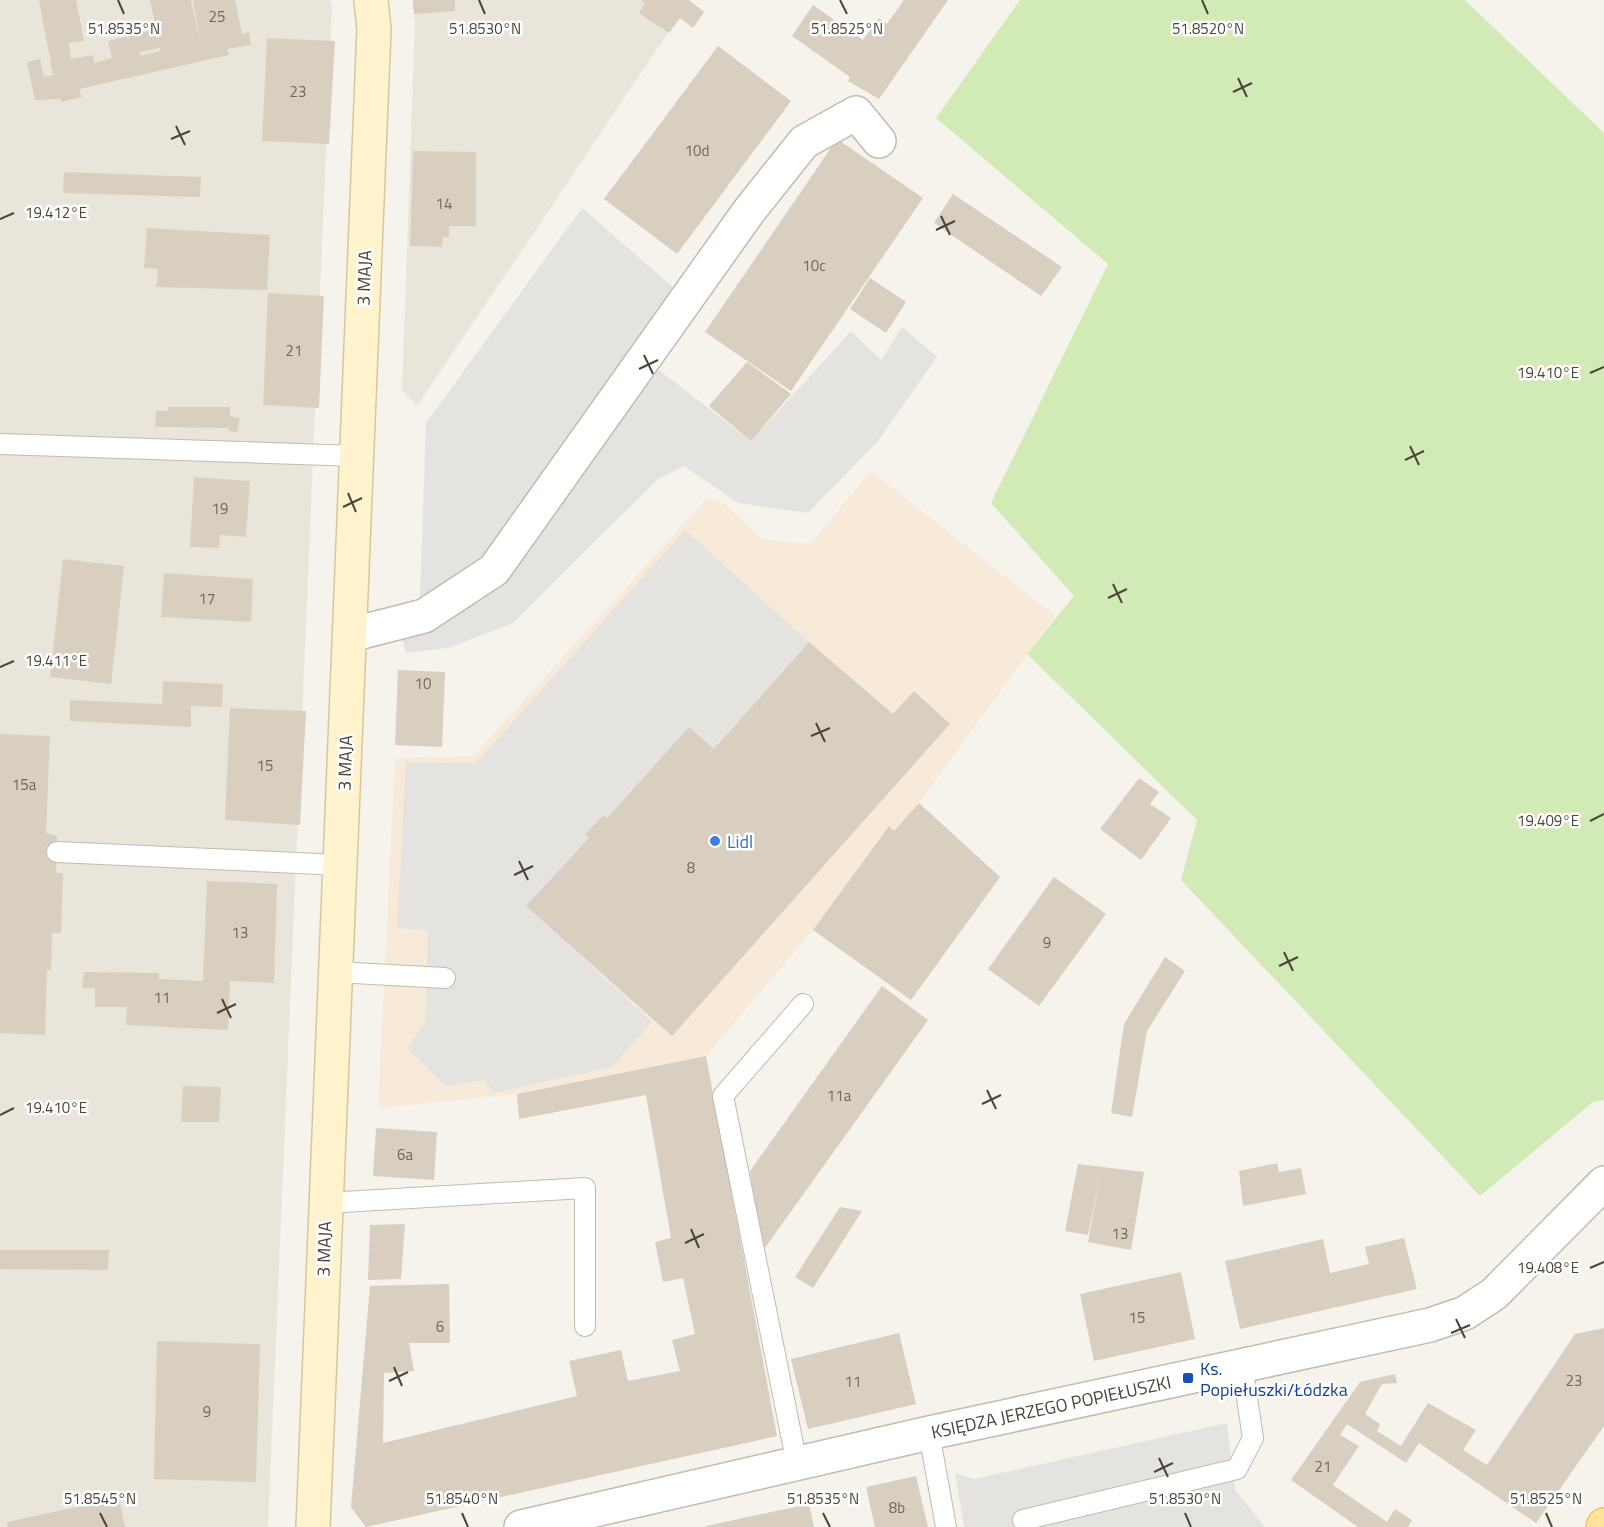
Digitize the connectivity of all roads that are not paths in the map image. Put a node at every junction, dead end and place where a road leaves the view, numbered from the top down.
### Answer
1 (371, 0) edge
2 (879, 141) dead end
3 (0, 444) edge
4 (357, 456) junction
5 (350, 635) junction
6 (57, 852) dead end
7 (341, 866) junction
8 (336, 972) junction
9 (446, 978) dead end
10 (803, 1004) dead end
11 (1604, 1183) edge
12 (326, 1203) junction
13 (585, 1326) dead end
14 (1242, 1365) junction
15 (929, 1433) junction
16 (798, 1464) junction
17 (1023, 1520) dead end
18 (313, 1527) edge
19 (521, 1527) edge
20 (946, 1527) edge

1 - 4 main road, 3 MAJA
2 - 5 street
3 - 4 lane
4 - 5 main road, 3 MAJA
5 - 7 main road, 3 MAJA
6 - 7 lane
7 - 8 main road, 3 MAJA
8 - 9 lane
8 - 12 main road, 3 MAJA
10 - 16 lane
11 - 14 street, KSIĘDZA JERZEGO POPIEŁUSZKI
12 - 13 lane
12 - 18 main road, 3 MAJA
14 - 15 street, KSIĘDZA JERZEGO POPIEŁUSZKI
14 - 17 lane
15 - 16 street, KSIĘDZA JERZEGO POPIEŁUSZKI
15 - 20 lane
16 - 19 street, KSIĘDZA JERZEGO POPIEŁUSZKI

